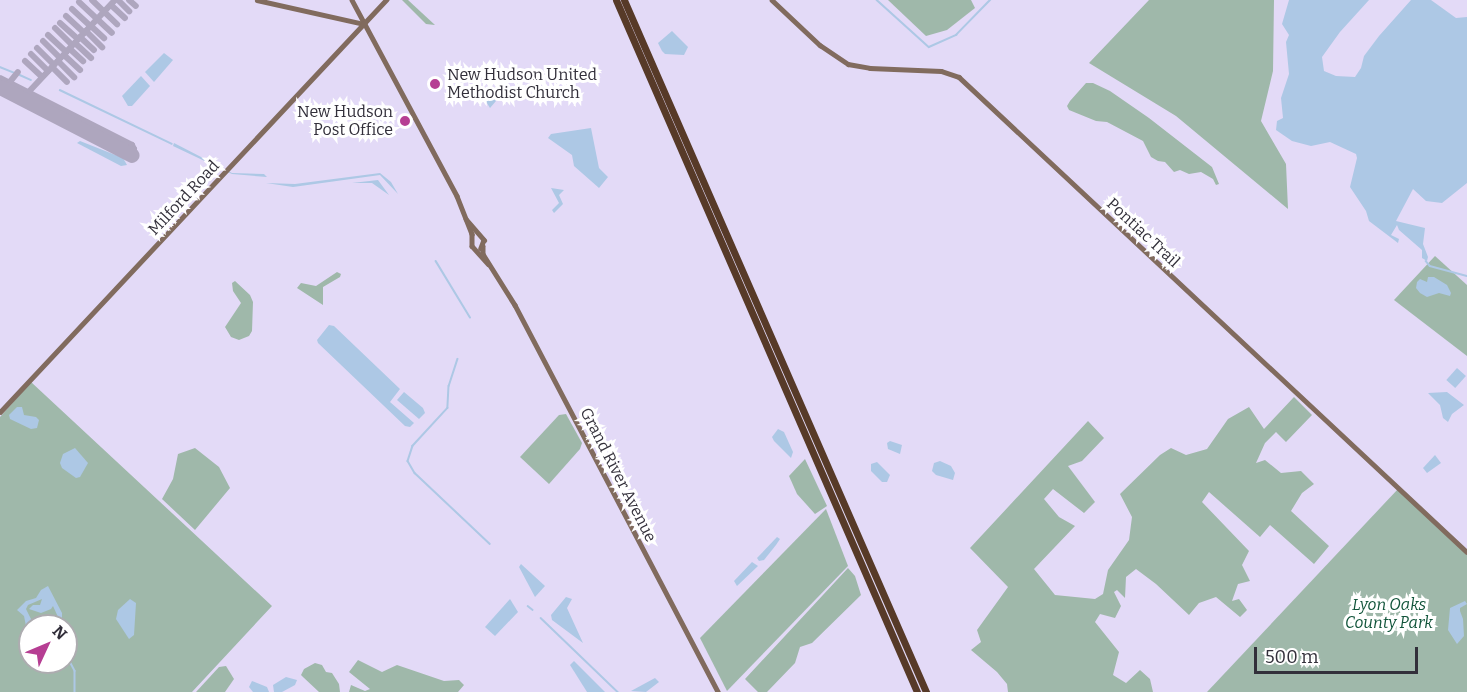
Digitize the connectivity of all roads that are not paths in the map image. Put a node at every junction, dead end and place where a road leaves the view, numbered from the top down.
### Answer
1 (257, 0) edge
2 (352, 0) edge
3 (386, 0) edge
4 (616, 0) edge
5 (624, 0) edge
6 (772, 0) edge
7 (364, 24) junction
8 (466, 219) junction
9 (479, 236) junction
10 (472, 238) junction
11 (483, 246) junction
12 (475, 249) junction
13 (495, 270) junction
14 (0, 412) edge
15 (1467, 552) edge
16 (718, 692) edge
17 (917, 692) edge
18 (926, 692) edge

1 - 7 main road
2 - 7 main road
3 - 7 main road, Milford Road
4 - 17 highway
5 - 18 highway
6 - 15 main road, Pontiac Trail
7 - 8 main road
7 - 14 main road, Milford Road
8 - 9 main road
8 - 10 main road
9 - 10 main road
9 - 11 main road
10 - 12 main road
11 - 12 main road
11 - 13 main road, Grand River Avenue
12 - 13 main road, Grand River Avenue
13 - 16 main road, Grand River Avenue

